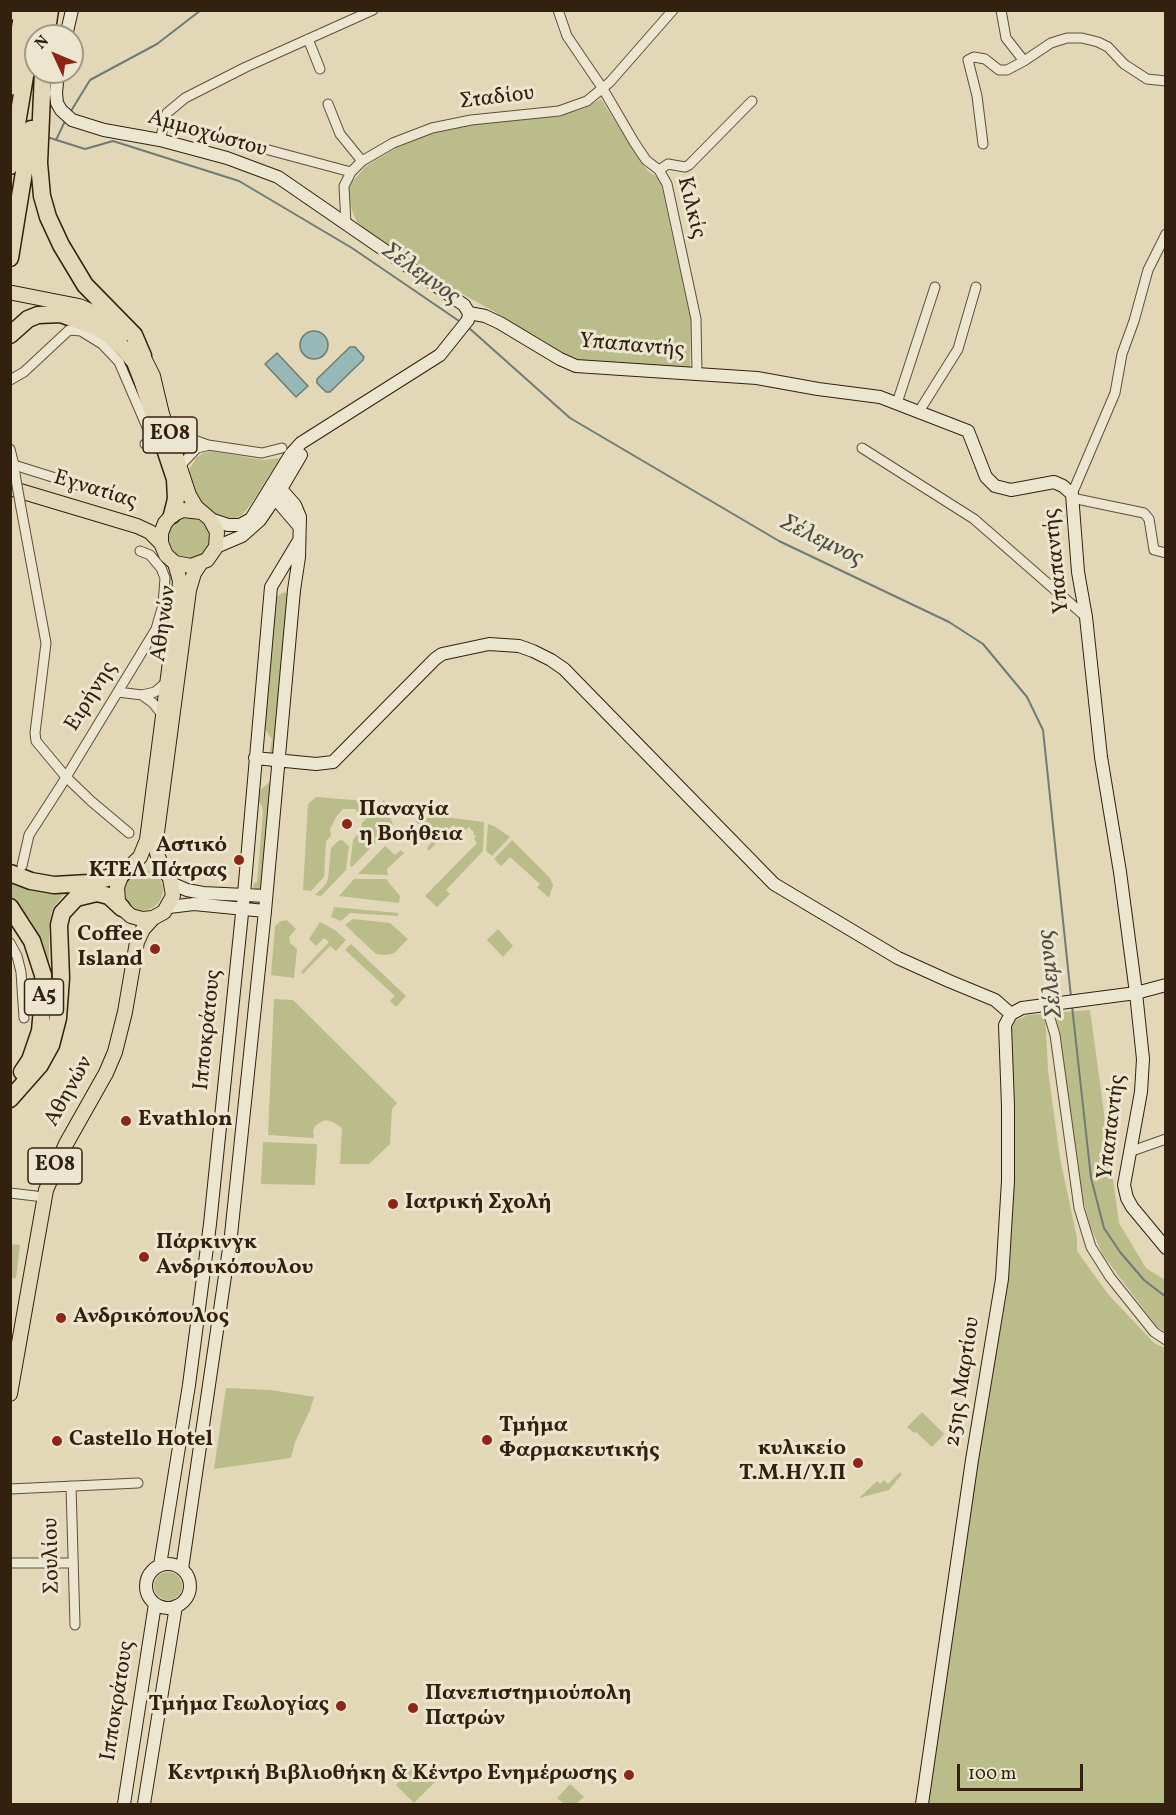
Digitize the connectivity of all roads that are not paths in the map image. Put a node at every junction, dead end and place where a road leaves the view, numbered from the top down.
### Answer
1 (23, 10) edge
2 (36, 10) edge
3 (372, 10) edge
4 (558, 10) edge
5 (673, 10) edge
6 (1001, 10) edge
7 (308, 39) junction
8 (1024, 61) junction
9 (320, 69) dead end
10 (1166, 81) edge
11 (48, 84) edge
12 (49, 84) edge
13 (53, 84) edge
14 (10, 87) edge
15 (603, 89) junction
16 (752, 101) dead end
17 (327, 104) dead end
18 (164, 122) junction
19 (160, 140) junction
20 (983, 144) dead end
21 (362, 161) junction
22 (10, 166) edge
23 (659, 170) junction
24 (351, 172) junction
25 (346, 224) junction
26 (1166, 234) edge
27 (10, 258) edge
28 (935, 287) dead end
29 (976, 287) dead end
30 (13, 292) dead end
31 (468, 316) junction
32 (10, 335) edge
33 (144, 356) junction
34 (697, 374) junction
35 (10, 380) edge
36 (897, 402) junction
37 (918, 413) junction
38 (162, 414) junction
39 (145, 444) dead end
40 (208, 445) junction
41 (282, 448) dead end
42 (862, 448) dead end
43 (10, 449) edge
44 (180, 466) junction
45 (13, 476) edge
46 (81, 486) dead end
47 (276, 492) junction
48 (1072, 496) junction
49 (172, 515) junction
50 (206, 515) junction
51 (292, 517) junction
52 (260, 520) junction
53 (299, 535) junction
54 (161, 543) junction
55 (216, 547) junction
56 (140, 551) dead end
57 (1166, 553) edge
58 (175, 562) junction
59 (200, 564) junction
60 (1086, 617) junction
61 (169, 680) junction
62 (118, 692) junction
63 (142, 694) junction
64 (164, 719) junction
65 (255, 758) junction
66 (278, 760) junction
67 (66, 777) junction
68 (129, 833) dead end
69 (162, 868) junction
70 (128, 869) junction
71 (16, 870) edge
72 (172, 884) junction
73 (244, 894) junction
74 (266, 896) junction
75 (10, 907) edge
76 (169, 907) junction
77 (242, 909) junction
78 (265, 911) junction
79 (126, 912) junction
80 (153, 918) junction
81 (10, 943) edge
82 (136, 950) junction
83 (1166, 985) edge
84 (1136, 993) junction
85 (1053, 1004) junction
86 (1011, 1014) junction
87 (24, 1018) dead end
88 (10, 1088) edge
89 (10, 1099) edge
90 (1166, 1139) edge
91 (1128, 1152) junction
92 (10, 1193) edge
93 (44, 1197) junction
94 (1166, 1248) edge
95 (1166, 1340) edge
96 (10, 1394) edge
97 (138, 1483) dead end
98 (71, 1486) junction
99 (10, 1489) edge
100 (10, 1563) edge
101 (73, 1563) junction
102 (160, 1565) junction
103 (182, 1569) junction
104 (155, 1604) junction
105 (176, 1606) junction
106 (75, 1624) dead end
107 (124, 1804) edge
108 (144, 1804) edge
109 (922, 1804) edge

1 - 14 highway
2 - 22 highway
3 - 7 street
4 - 15 street, Κιλκίς
5 - 15 street, Σταδίου
6 - 8 street
7 - 9 street
7 - 18 street
8 - 10 street
8 - 20 street
11 - 27 highway
12 - 33 highway
13 - 19 street, Αμμοχώστου
15 - 21 street, Σταδίου
15 - 23 street, Κιλκίς
16 - 23 street
17 - 21 street
18 - 19 street
18 - 24 street
19 - 25 street, Αμμοχώστου
21 - 24 street, Σταδίου
23 - 34 street, Κιλκίς
24 - 25 street
25 - 31 street, Αμμοχώστου
26 - 48 street
28 - 36 street
29 - 37 street
30 - 33 main road, ΕΟ8
31 - 34 street, Υπαπαντής
31 - 47 street
32 - 49 highway
33 - 38 main road, ΕΟ8
34 - 36 street, Υπαπαντής
35 - 39 street
36 - 37 street, Υπαπαντής
37 - 48 street, Υπαπαντής
38 - 40 street
38 - 44 main road, ΕΟ8
40 - 41 street
40 - 44 street
42 - 60 street
43 - 45 street
44 - 50 main road, ΕΟ8
45 - 46 street
45 - 54 main road, Εγνατίας / ΕΟ8
45 - 67 street, bridge
47 - 50 street
47 - 51 street
47 - 52 street
47 - 53 street, Ιπποκράτους
48 - 57 street
48 - 60 street, Υπαπαντής
49 - 50 main road
49 - 54 main road
50 - 55 main road, ΕΟ8
51 - 52 street
51 - 53 street
52 - 55 street
53 - 65 street, Ιπποκράτους
53 - 66 street, Ιπποκράτους
54 - 58 main road, Αθηνών / ΕΟ8
55 - 59 main road, Αθηνών
56 - 62 street, Ειρήνης
58 - 59 main road, Αθηνών
58 - 61 main road, Αθηνών / ΕΟ8
59 - 69 main road, Αθηνών
60 - 84 street, Υπαπαντής
61 - 63 street
61 - 64 main road, Αθηνών / ΕΟ8
62 - 63 street
62 - 67 street, Ειρήνης
63 - 64 street
64 - 70 main road, Αθηνών / ΕΟ8
65 - 66 street
65 - 73 street, Ιπποκράτους
66 - 74 street, Ιπποκράτους
66 - 86 street
67 - 68 street
67 - 71 street, Ειρήνης
69 - 70 main road
69 - 72 main road, Αθηνών
70 - 71 highway
70 - 79 main road, Αθηνών / ΕΟ8
72 - 73 street
72 - 76 main road
73 - 74 street
73 - 77 street, Ιπποκράτους
74 - 78 street, Ιπποκράτους
75 - 88 highway, Α5
76 - 77 street
76 - 80 main road, Αθηνών / ΕΟ8
77 - 78 street
77 - 102 street, Ιπποκράτους
78 - 103 street, Ιπποκράτους
79 - 80 main road
79 - 82 main road, Αθηνών / ΕΟ8
79 - 89 highway
80 - 82 main road, Αθηνών / ΕΟ8
81 - 87 street
82 - 93 main road, Αθηνών / ΕΟ8
83 - 84 street
84 - 85 street
84 - 91 street, Υπαπαντής
85 - 86 street
85 - 95 street
86 - 109 street, 25ης Μαρτίου
90 - 91 street
91 - 94 street, Υπαπαντής
92 - 93 street
93 - 96 main road, Αθηνών / ΕΟ8
97 - 98 street
98 - 99 street
98 - 101 street, Σουλίου
100 - 101 street
101 - 106 street, Σουλίου
102 - 103 street
102 - 104 street
103 - 105 street
104 - 105 street
104 - 107 street, Ιπποκράτους
105 - 108 street, Ιπποκράτους

